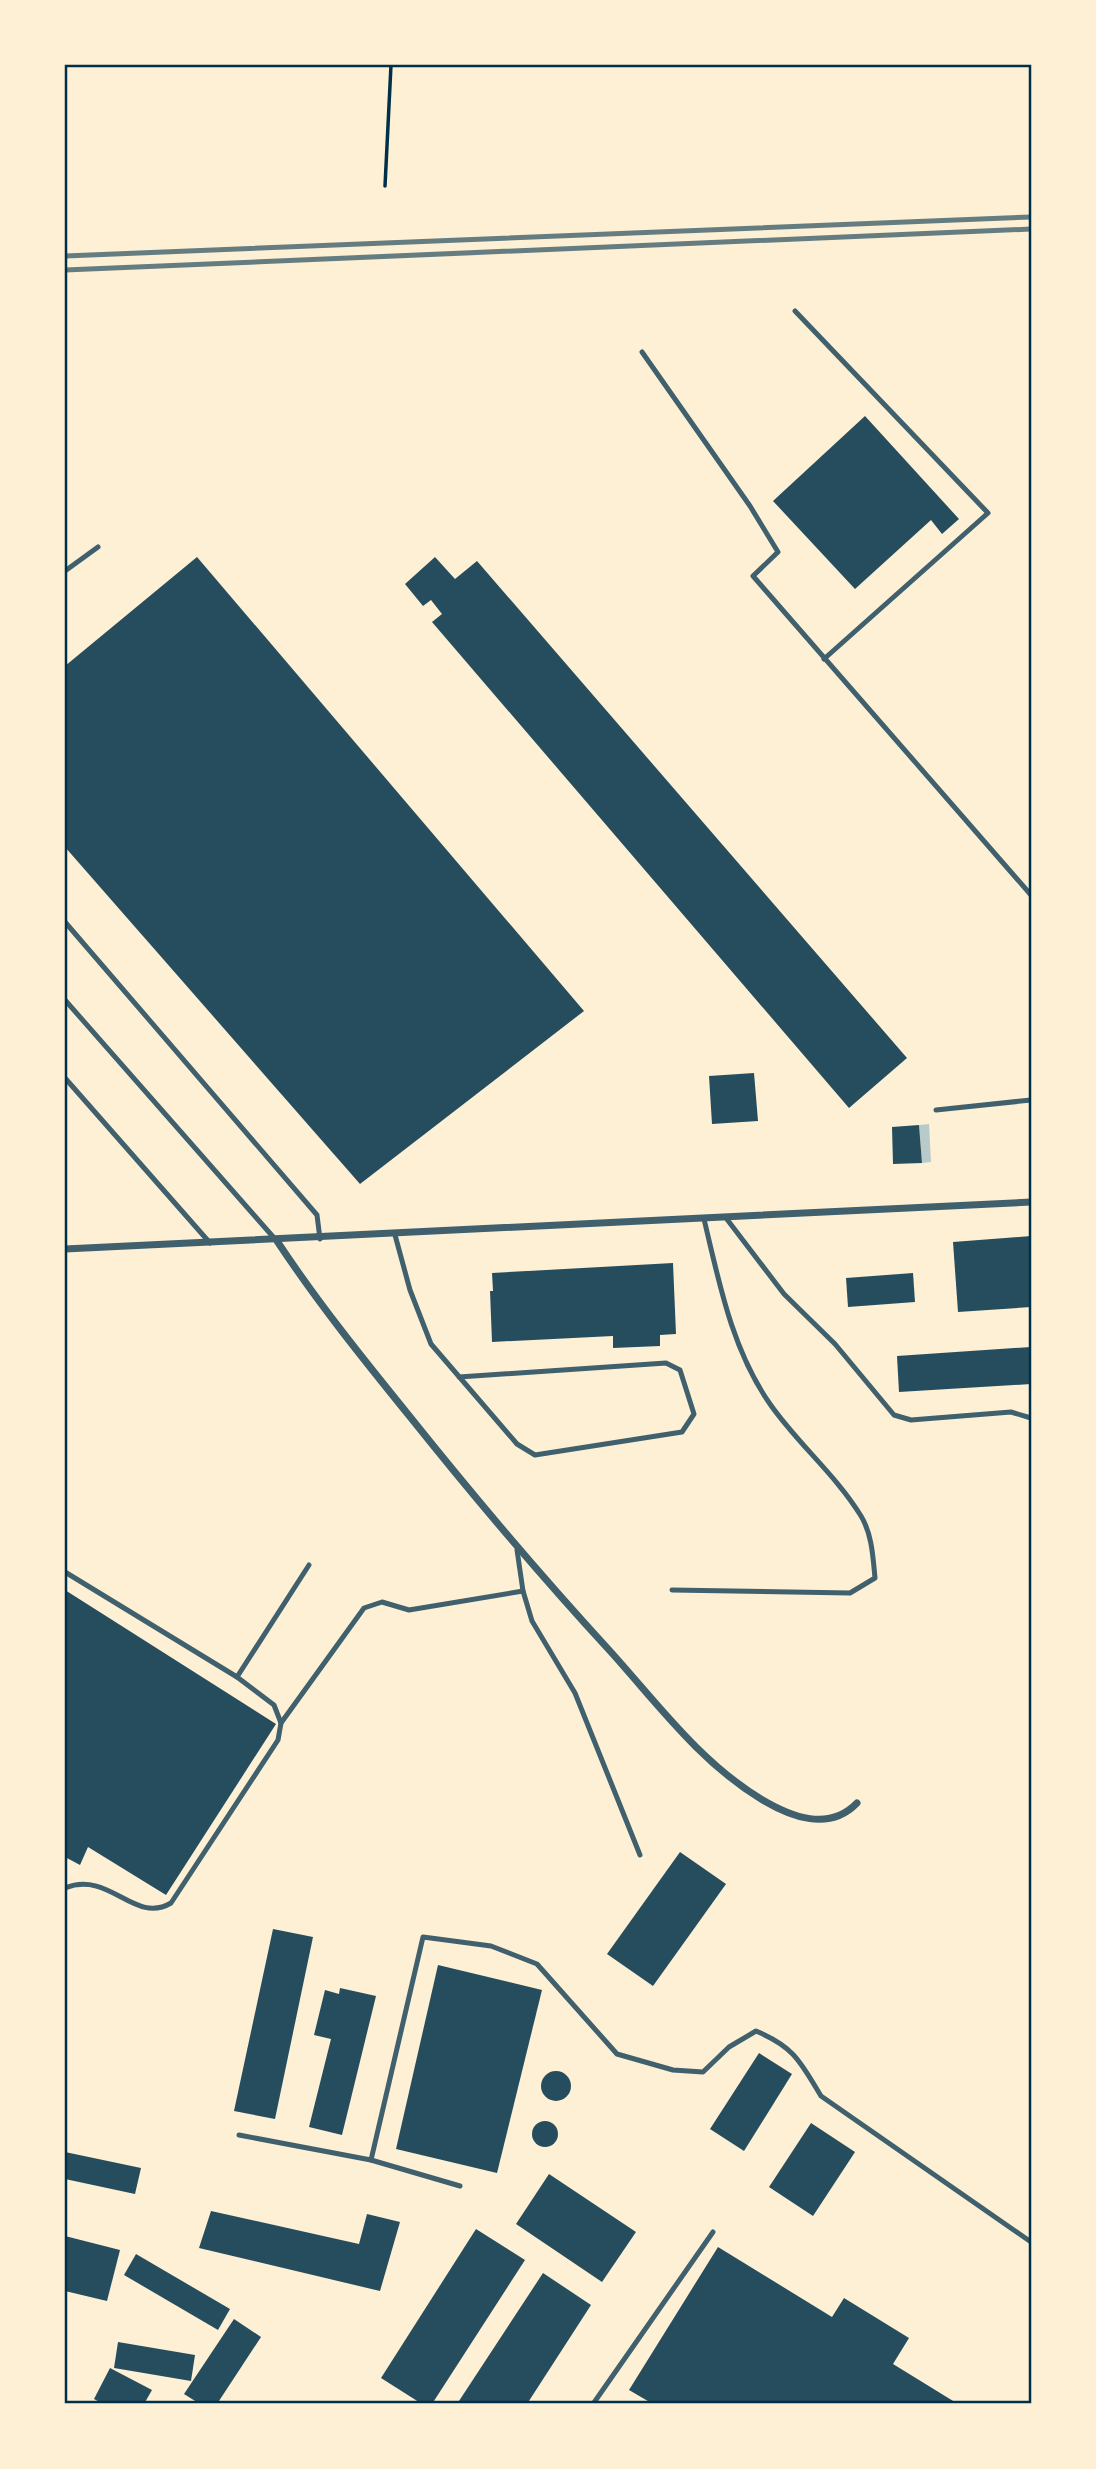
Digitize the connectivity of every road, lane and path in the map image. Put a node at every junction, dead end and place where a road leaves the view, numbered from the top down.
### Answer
1 (391, 65) edge
2 (385, 186) dead end
3 (795, 312) dead end
4 (642, 352) dead end
5 (98, 547) dead end
6 (65, 571) edge
7 (824, 659) junction
8 (1031, 895) edge
9 (65, 922) edge
10 (65, 1000) edge
11 (65, 1078) edge
12 (1031, 1100) edge
13 (936, 1110) dead end
14 (1031, 1202) edge
15 (726, 1218) junction
16 (704, 1219) junction
17 (395, 1235) junction
18 (320, 1239) junction
19 (277, 1241) junction
20 (210, 1243) junction
21 (65, 1249) edge
22 (458, 1377) junction
23 (1031, 1418) edge
24 (517, 1549) junction
25 (309, 1565) dead end
26 (65, 1572) edge
27 (673, 1590) dead end
28 (523, 1591) junction
29 (237, 1677) junction
30 (281, 1723) junction
31 (857, 1803) dead end
32 (640, 1855) dead end
33 (65, 1888) edge
34 (239, 2135) dead end
35 (371, 2160) junction
36 (460, 2186) dead end
37 (713, 2232) dead end
38 (1031, 2242) edge
39 (593, 2404) edge

1 - 2 path
3 - 7 lane
4 - 7 lane
5 - 6 lane
7 - 8 lane
9 - 18 lane
10 - 19 lane
11 - 20 lane
12 - 13 lane
14 - 15 street
15 - 16 street
15 - 23 lane
16 - 17 street
16 - 27 lane
17 - 18 street
17 - 22 lane
18 - 19 street
19 - 20 street
19 - 24 street
20 - 21 street
22 - 22 lane
24 - 28 lane
24 - 31 street
25 - 29 lane
26 - 29 lane
28 - 30 lane
28 - 32 lane
29 - 30 lane
30 - 33 lane
34 - 35 lane
35 - 36 lane
35 - 38 lane
37 - 39 lane

